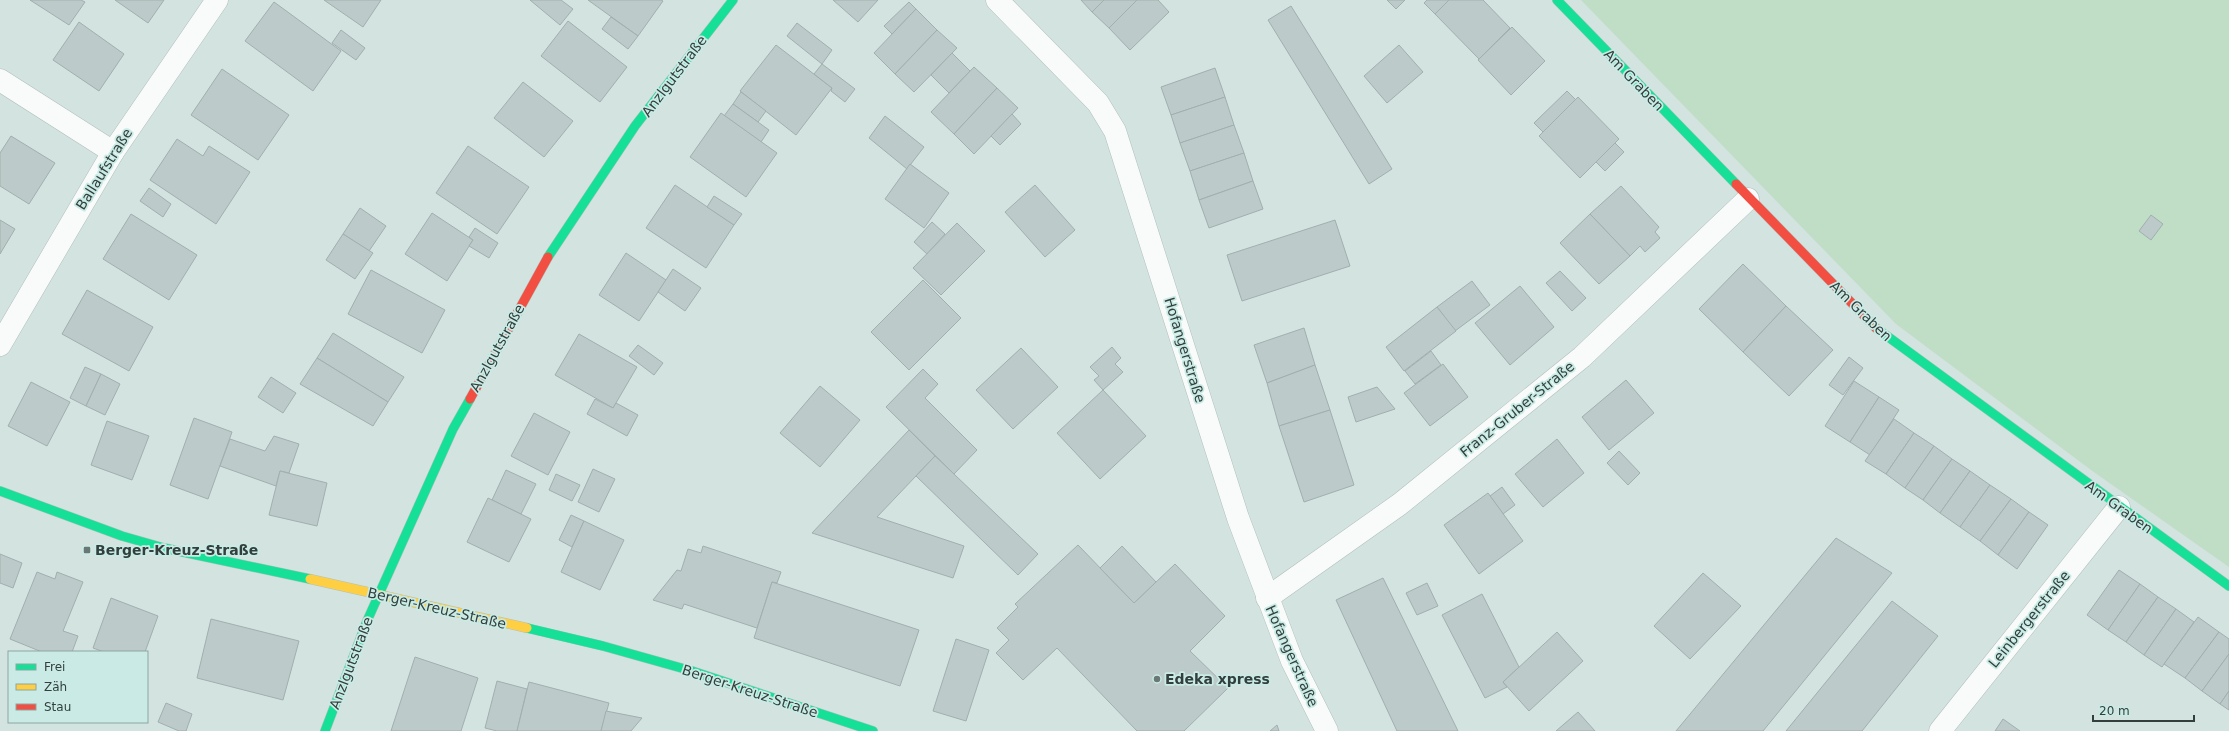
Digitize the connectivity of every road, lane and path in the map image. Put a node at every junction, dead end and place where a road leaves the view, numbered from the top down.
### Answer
1 (217, 0) edge
2 (733, 0) edge
3 (997, 0) edge
4 (1557, 0) edge
5 (0, 80) edge
6 (113, 152) junction
7 (1748, 199) junction
8 (0, 345) edge
9 (0, 491) edge
10 (2119, 507) junction
11 (2229, 586) edge
12 (379, 594) junction
13 (1267, 598) junction
14 (325, 731) edge
15 (873, 731) edge
16 (1327, 731) edge
17 (1940, 731) edge

1 - 6 street, Ballaufstraße
2 - 12 street, Anzlgutstraße
3 - 13 street, Hofangerstraße
4 - 7 street, Am Graben
5 - 6 street
6 - 8 street, Ballaufstraße
7 - 10 street, Am Graben
7 - 13 street, Franz-Gruber-Straße
9 - 12 street, Berger-Kreuz-Straße
10 - 11 street, Am Graben
10 - 17 street, Leinbergerstraße
12 - 14 street, Anzlgutstraße
12 - 15 street, Berger-Kreuz-Straße
13 - 16 street, Hofangerstraße

